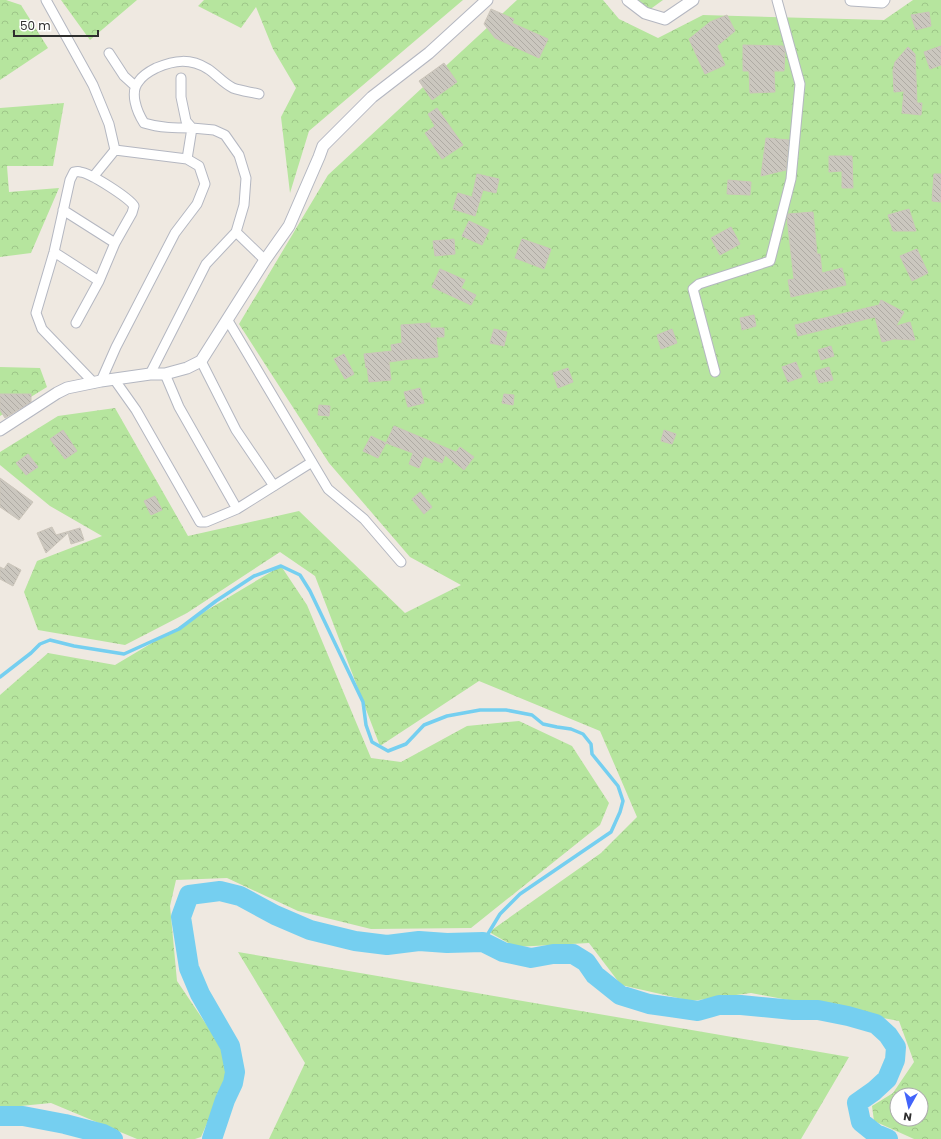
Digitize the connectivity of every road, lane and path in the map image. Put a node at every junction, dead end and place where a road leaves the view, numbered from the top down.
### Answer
1 (46, 0) edge
2 (487, 0) edge
3 (628, 0) edge
4 (693, 0) edge
5 (777, 0) edge
6 (851, 0) edge
7 (884, 0) edge
8 (109, 53) dead end
9 (181, 78) dead end
10 (135, 86) junction
11 (259, 94) dead end
12 (192, 128) junction
13 (114, 150) junction
14 (187, 159) junction
15 (93, 177) junction
16 (63, 210) junction
17 (236, 232) junction
18 (115, 243) junction
19 (54, 252) junction
20 (265, 260) junction
21 (99, 281) junction
22 (227, 319) junction
23 (76, 323) dead end
24 (202, 361) junction
25 (715, 372) dead end
26 (150, 374) junction
27 (165, 374) junction
28 (114, 379) junction
29 (98, 382) junction
30 (0, 430) edge
31 (312, 462) junction
32 (274, 486) junction
33 (237, 508) junction
34 (401, 562) dead end

1 - 13 street
2 - 20 street
3 - 4 street
5 - 25 street
6 - 7 street
8 - 10 street
9 - 12 street
10 - 11 street
10 - 12 street
12 - 14 street
12 - 17 street
13 - 14 street
13 - 15 street
14 - 29 street
15 - 16 street
15 - 18 street
16 - 18 street
16 - 19 street
17 - 20 street
17 - 26 street
18 - 21 street
19 - 21 street
19 - 29 street
20 - 22 street
21 - 23 street
22 - 24 street
22 - 31 street
24 - 27 street
24 - 32 street
26 - 27 street
26 - 28 street
27 - 33 street
28 - 29 street
28 - 33 street
29 - 30 street
31 - 32 street
31 - 34 street
32 - 33 street

